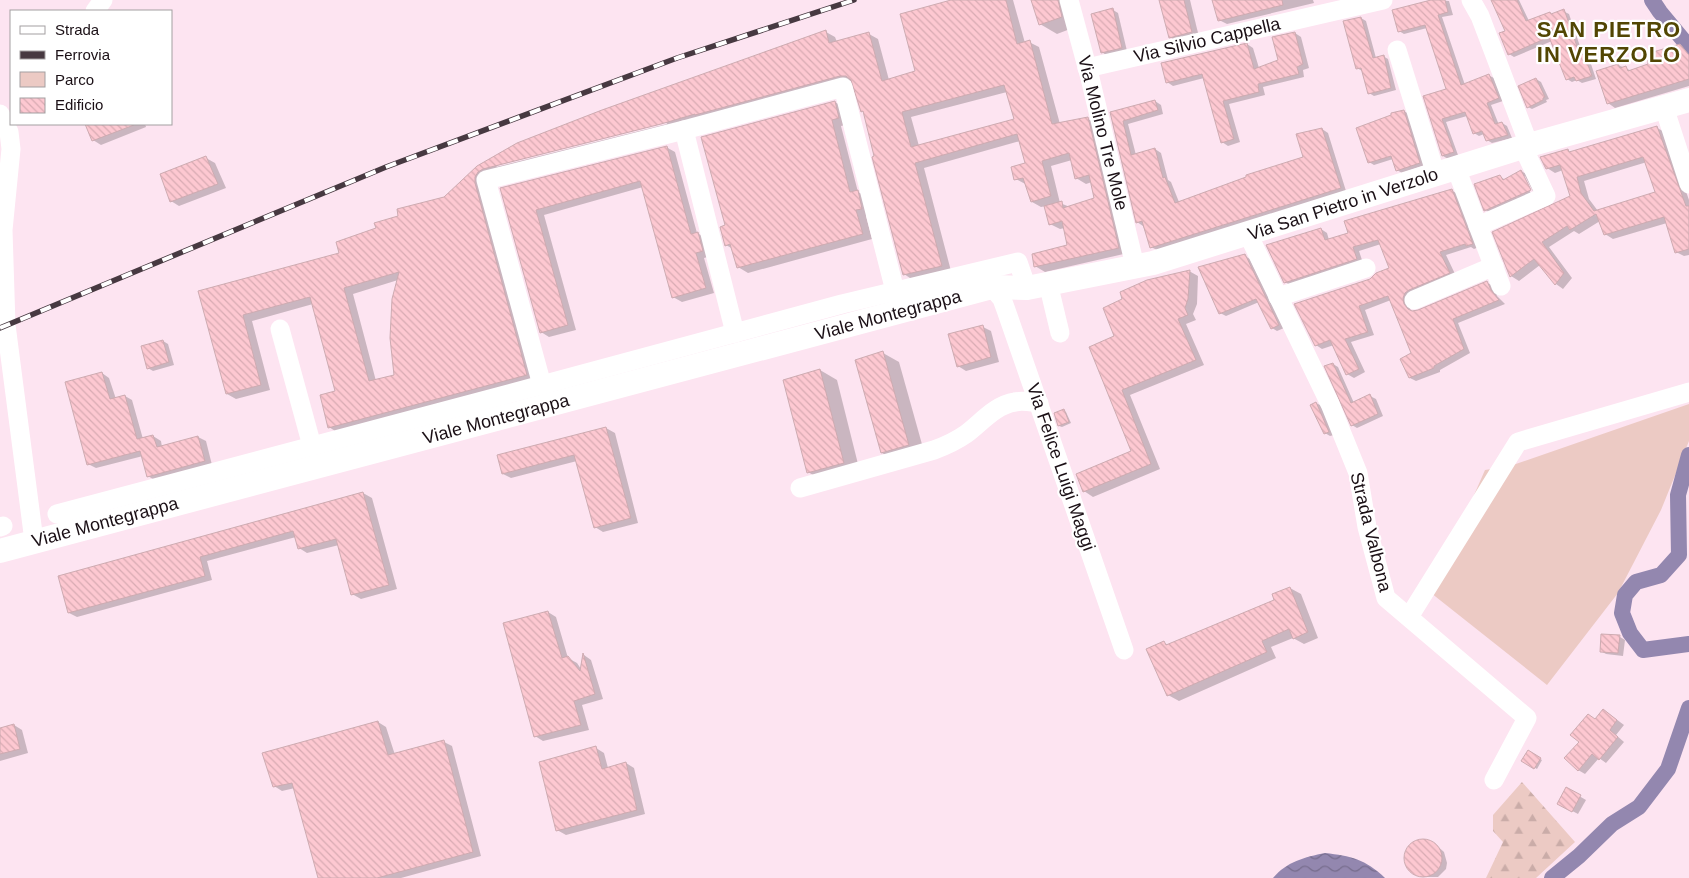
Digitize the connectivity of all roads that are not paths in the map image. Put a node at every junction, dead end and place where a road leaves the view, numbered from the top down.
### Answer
1 (1068, 0) edge
2 (1383, 0) edge
3 (1471, 0) edge
4 (1325, 6) edge
5 (1397, 50) dead end
6 (1088, 68) junction
7 (1689, 100) edge
8 (1664, 107) junction
9 (0, 114) edge
10 (684, 130) junction
11 (9, 132) edge
12 (1526, 146) junction
13 (5, 170) edge
14 (1446, 171) junction
15 (1689, 184) edge
16 (1478, 226) junction
17 (1248, 234) junction
18 (1135, 266) junction
19 (1494, 266) junction
20 (1366, 268) dead end
21 (1038, 285) junction
22 (1501, 286) dead end
23 (992, 287) junction
24 (895, 291) junction
25 (1278, 297) junction
26 (1414, 300) dead end
27 (280, 329) dead end
28 (735, 333) junction
29 (1060, 333) dead end
30 (542, 385) junction
31 (1689, 392) edge
32 (1039, 403) junction
33 (399, 434) junction
34 (312, 446) junction
35 (800, 488) dead end
36 (57, 514) dead end
37 (34, 541) junction
38 (0, 550) edge
39 (1409, 617) junction
40 (1124, 650) dead end
41 (1494, 780) dead end

1 - 6 street, Via Molino Tre Mole
2 - 4 street, Via Silvio Cappella
3 - 12 street
4 - 6 street, Via Silvio Cappella
5 - 14 street
6 - 18 street, Via Molino Tre Mole
7 - 8 main road, Via San Pietro in Verzolo
8 - 12 main road, Via San Pietro in Verzolo
8 - 15 street
9 - 11 street
10 - 24 street, Viale Montegrappa
10 - 28 street
10 - 30 street, Viale Montegrappa
11 - 13 street
12 - 14 main road, Via San Pietro in Verzolo
12 - 16 street
13 - 37 street
14 - 16 street
14 - 17 main road, Via San Pietro in Verzolo
16 - 19 street
17 - 18 main road, Via San Pietro in Verzolo
17 - 25 street, Strada Valbona
18 - 21 main road, Via San Pietro in Verzolo
19 - 22 street
19 - 26 street
20 - 25 street
21 - 23 main road, Via San Pietro in Verzolo
21 - 24 street
21 - 29 street
23 - 32 street, Via Felice Luigi Maggi
23 - 33 main road, Viale Montegrappa
24 - 28 street
25 - 39 street, Strada Valbona
27 - 34 street
28 - 30 street
30 - 33 street
31 - 39 street
32 - 35 street
32 - 40 street, Via Felice Luigi Maggi
33 - 34 street
33 - 37 main road, Viale Montegrappa
34 - 36 street
37 - 38 main road, Viale Montegrappa
39 - 41 street, Strada Valbona

